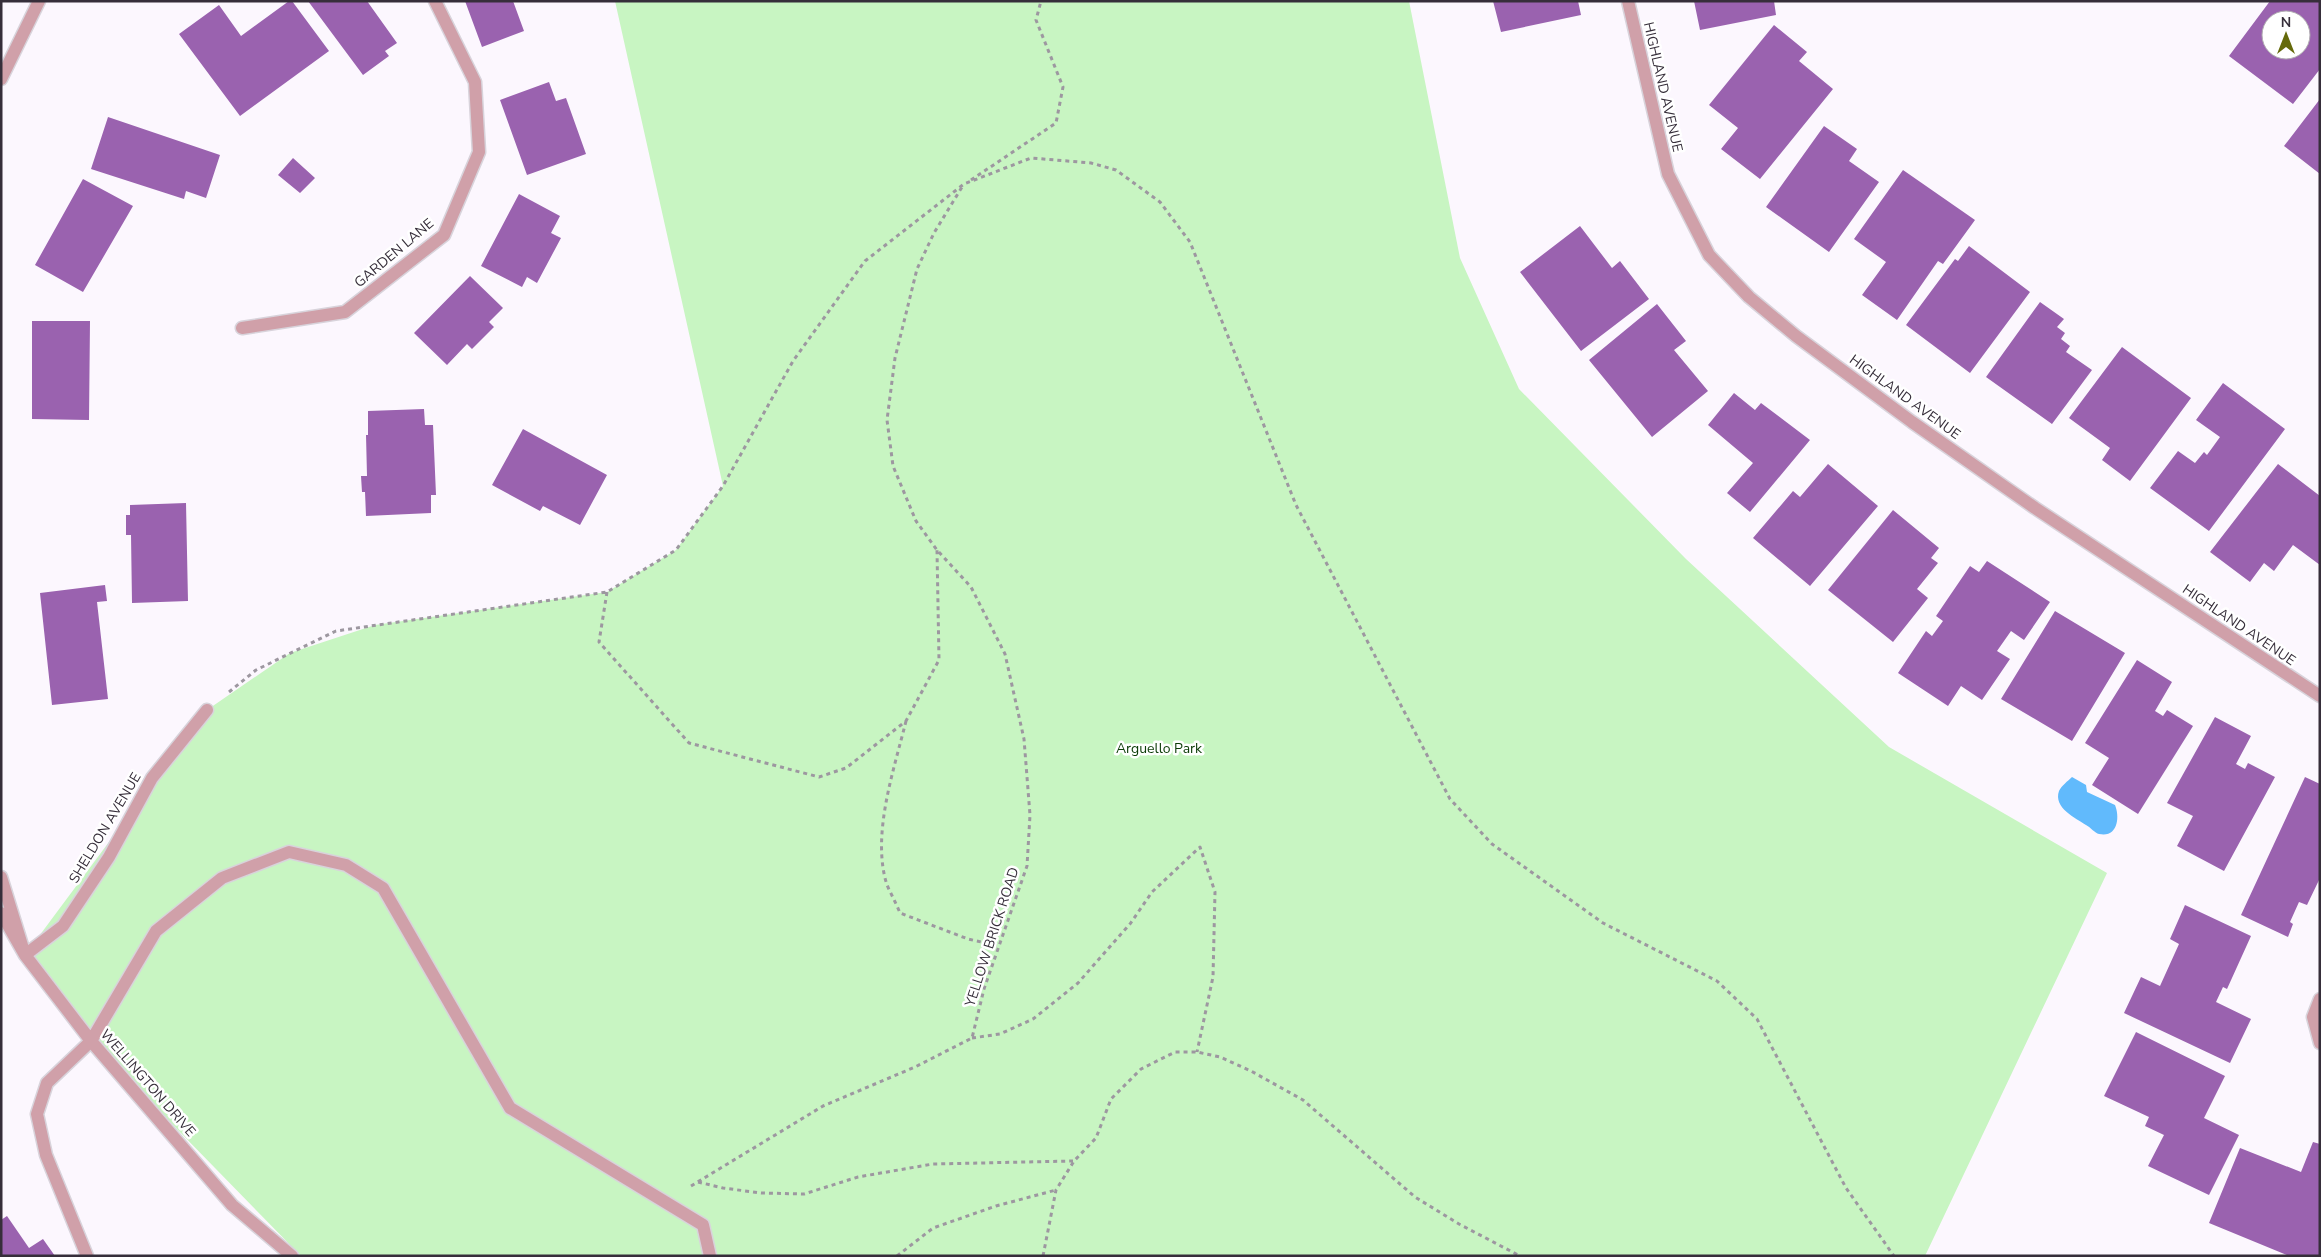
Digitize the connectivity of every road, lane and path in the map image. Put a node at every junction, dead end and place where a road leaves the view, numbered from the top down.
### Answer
1 (39, 1) edge
2 (436, 1) edge
3 (1041, 1) edge
4 (1628, 1) edge
5 (1, 79) edge
6 (964, 184) junction
7 (242, 328) dead end
8 (938, 550) junction
9 (607, 592) junction
10 (2320, 696) edge
11 (207, 710) joint
12 (906, 721) junction
13 (1, 877) edge
14 (1, 913) edge
15 (999, 946) junction
16 (25, 955) junction
17 (2320, 999) edge
18 (972, 1038) junction
19 (91, 1041) junction
20 (2320, 1043) edge
21 (1197, 1052) junction
22 (1074, 1161) junction
23 (698, 1182) junction
24 (1056, 1190) junction
25 (665, 1202) junction
26 (87, 1256) edge
27 (292, 1256) edge
28 (710, 1256) edge
29 (897, 1256) edge
30 (1043, 1256) edge
31 (1520, 1256) edge
32 (1894, 1256) edge

1 - 5 street
2 - 7 street, GARDEN LANE
3 - 6 path
4 - 10 street, HIGHLAND AVENUE
6 - 8 path, YELLOW BRICK ROAD
6 - 9 path
6 - 32 path
8 - 12 path
8 - 15 path, YELLOW BRICK ROAD
9 - 11 path
9 - 12 path
11 - 16 street, SHELDON AVENUE
12 - 15 path
13 - 16 street
14 - 16 street, WELLINGTON DRIVE
15 - 18 path, YELLOW BRICK ROAD
16 - 19 street, WELLINGTON DRIVE
17 - 20 street
18 - 21 path
18 - 23 path
19 - 25 street
19 - 26 street
19 - 27 street, WELLINGTON DRIVE
21 - 22 path
21 - 31 path
22 - 23 path
22 - 24 path
23 - 25 path
24 - 29 path
24 - 30 path
25 - 28 street

